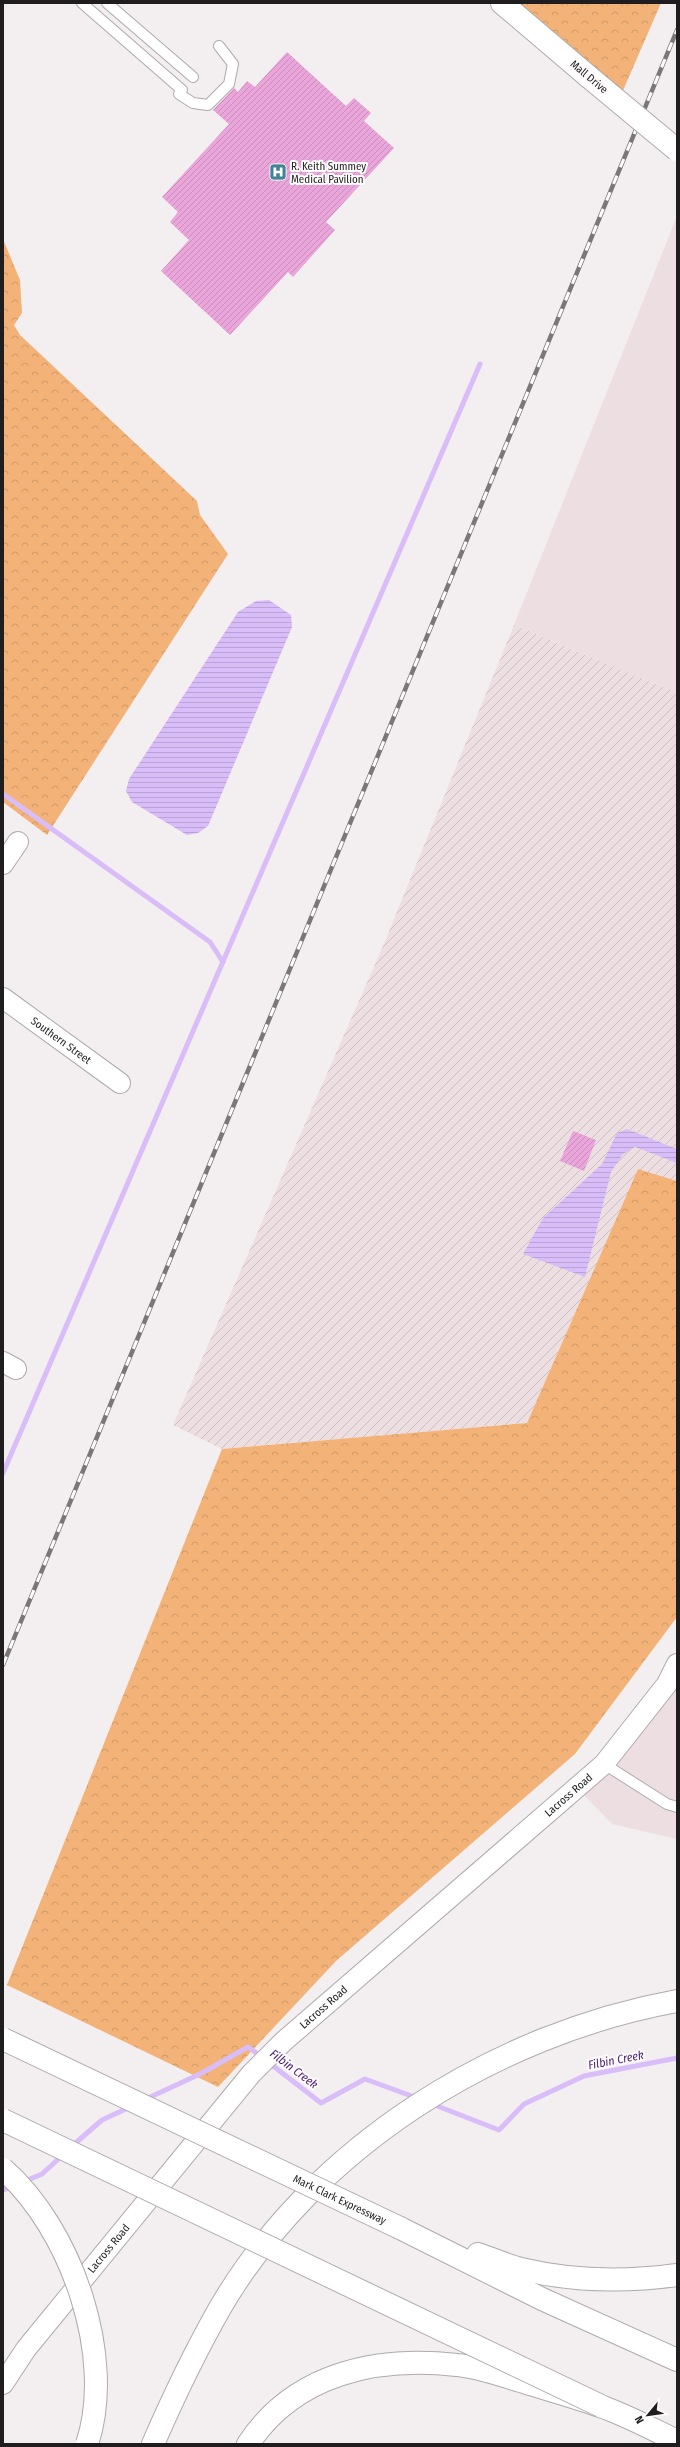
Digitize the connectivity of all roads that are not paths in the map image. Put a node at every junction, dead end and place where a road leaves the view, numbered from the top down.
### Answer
1 (82, 3) edge
2 (107, 3) edge
3 (502, 3) edge
4 (219, 46) dead end
5 (193, 76) dead end
6 (677, 150) edge
7 (18, 842) dead end
8 (3, 864) edge
9 (3, 998) edge
10 (120, 1083) dead end
11 (677, 1664) edge
12 (604, 1764) junction
13 (677, 1807) edge
14 (677, 2001) edge
15 (3, 2039) edge
16 (3, 2120) edge
17 (3, 2169) edge
18 (400, 2228) junction
19 (677, 2275) edge
20 (677, 2360) edge
21 (3, 2384) edge
22 (601, 2406) junction
23 (677, 2441) edge
24 (87, 2444) edge
25 (153, 2444) edge
26 (248, 2444) edge

1 - 4 lane
2 - 5 lane
3 - 6 main road, Mall Drive, bridge
7 - 8 street
9 - 10 street, Southern Street
11 - 12 street, Lacross Road
12 - 13 lane
12 - 21 street, Lacross Road
14 - 25 main road, bridge
15 - 18 main road, Mark Clark Expressway, bridge
16 - 22 main road, bridge
17 - 24 main road, bridge
18 - 19 main road
18 - 20 main road, Mark Clark Expressway
22 - 23 main road
22 - 26 main road, bridge

